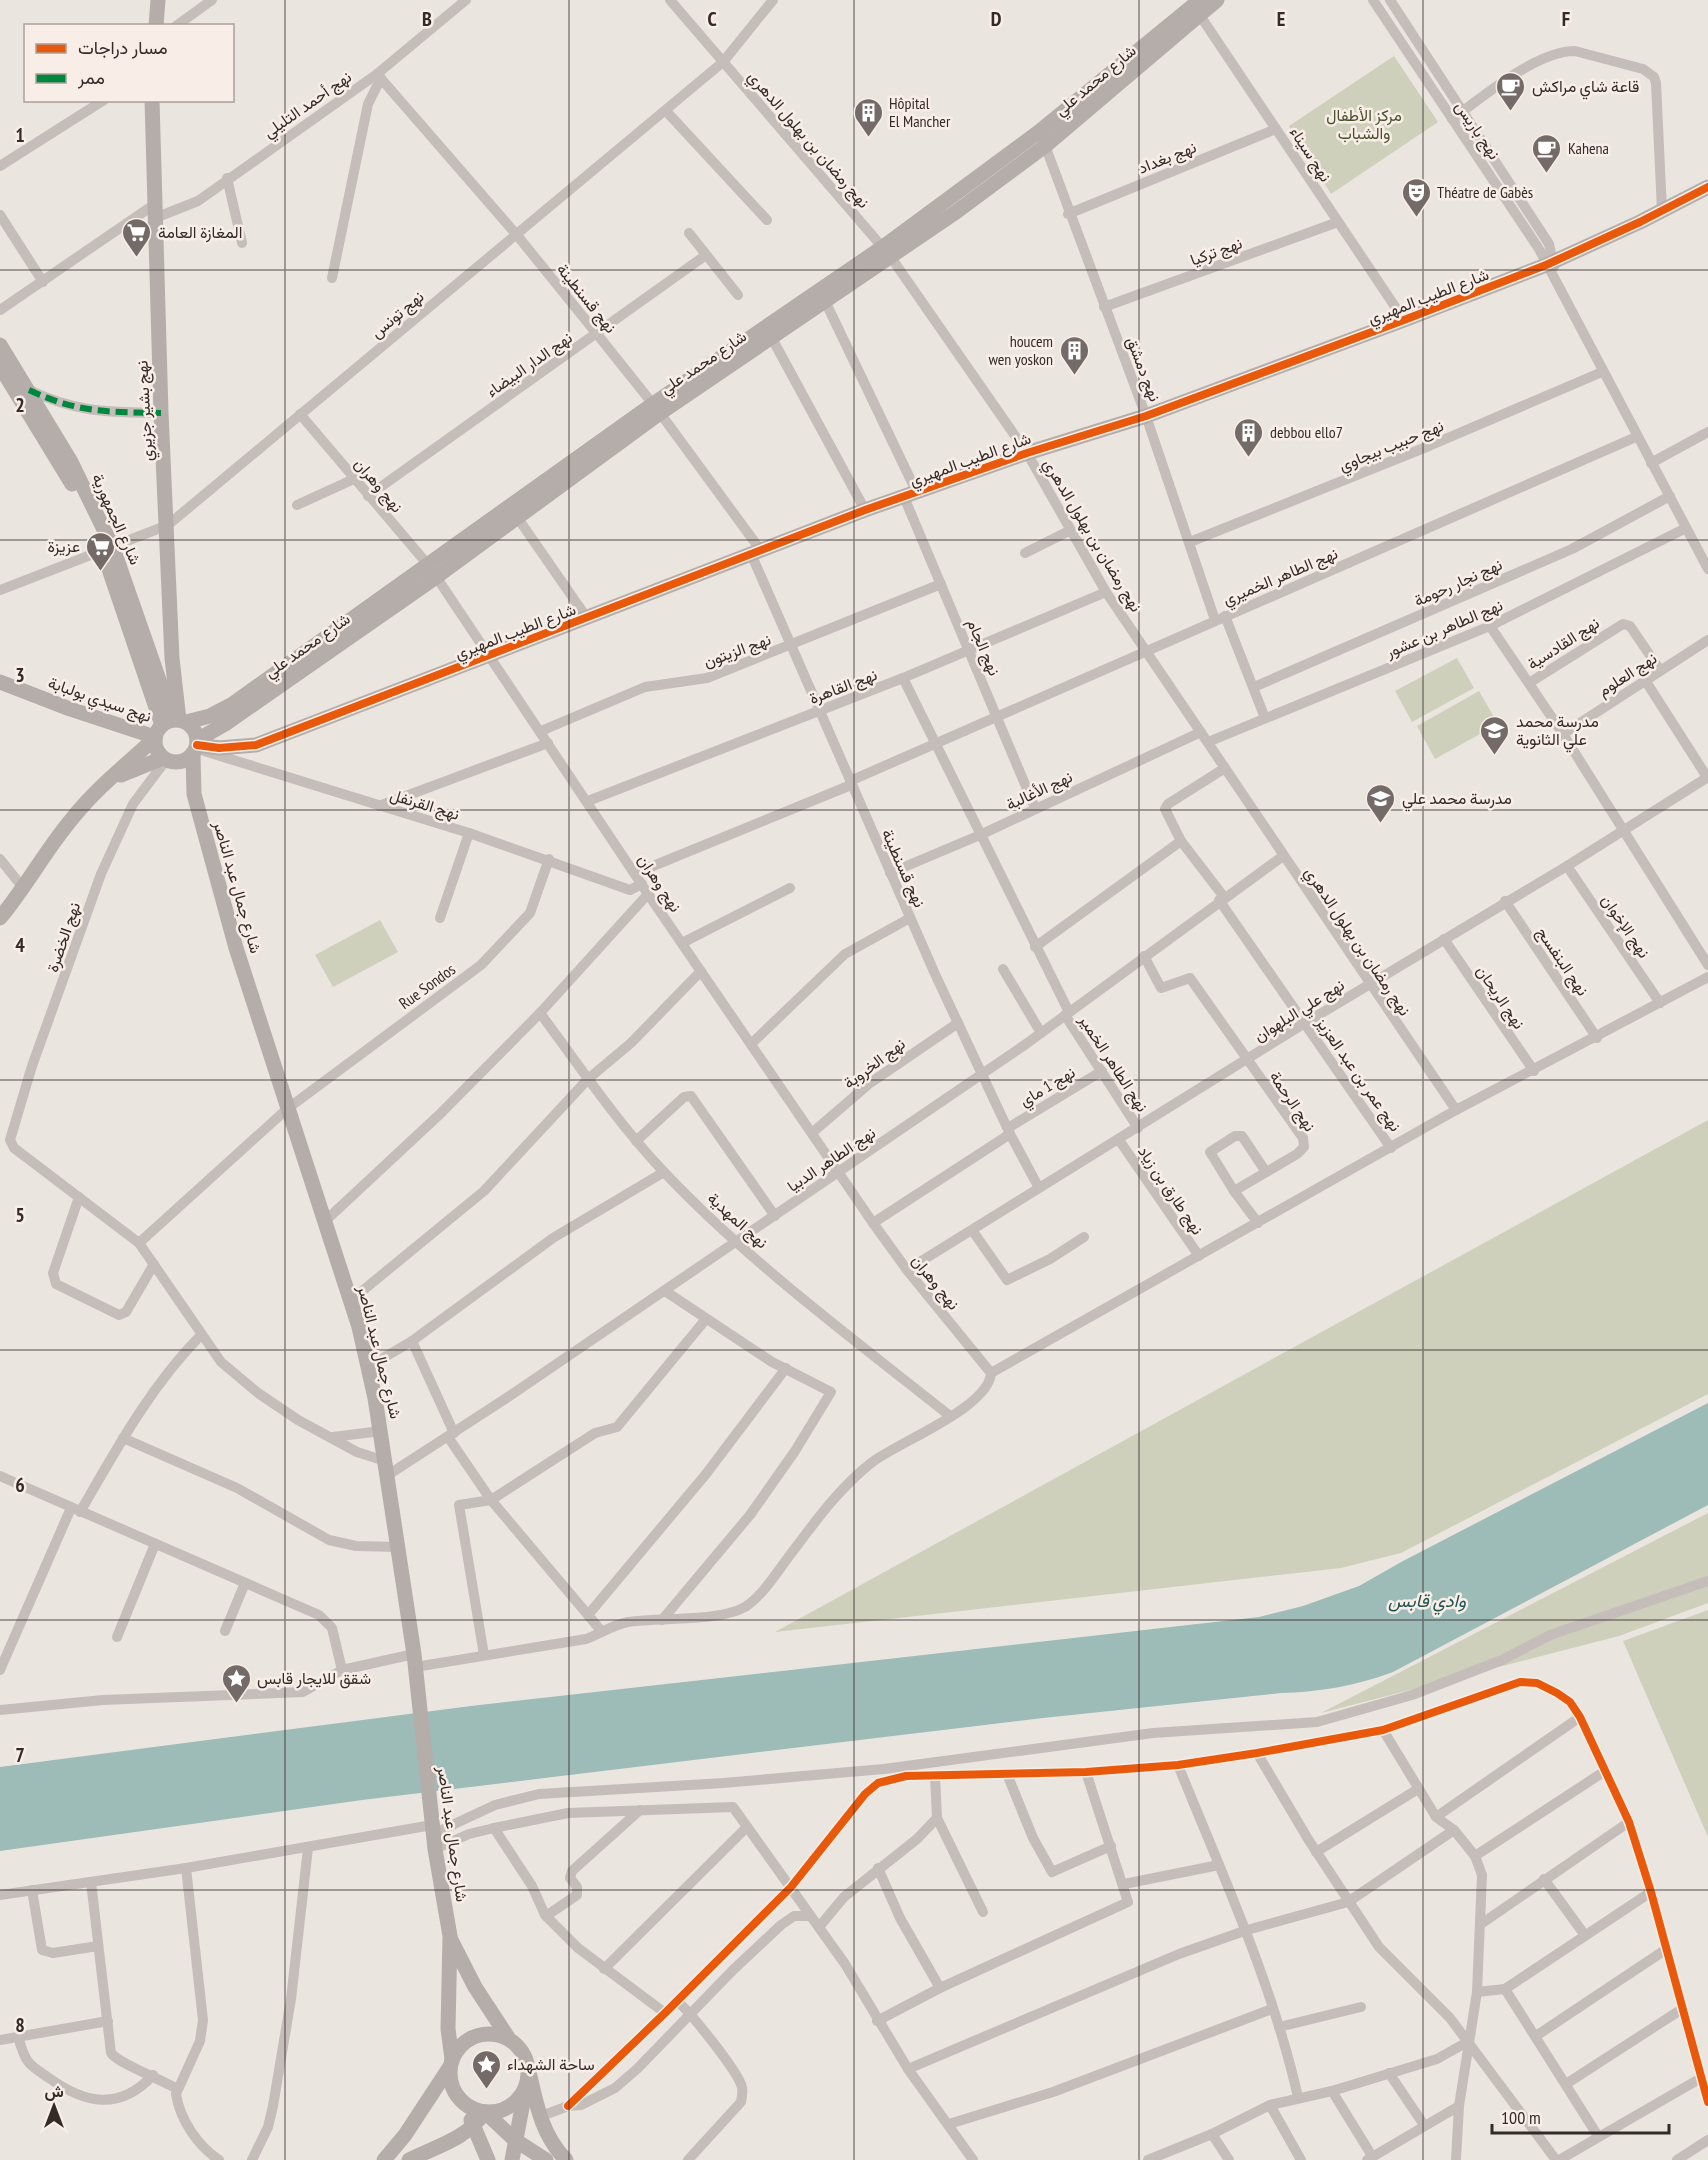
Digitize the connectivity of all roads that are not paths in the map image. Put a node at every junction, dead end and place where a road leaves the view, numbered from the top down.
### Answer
1 (158, 0) edge
2 (212, 0) edge
3 (466, 0) edge
4 (670, 0) edge
5 (773, 0) edge
6 (1217, 0) edge
7 (1373, 0) edge
8 (1394, 1) edge
9 (1197, 7) edge
10 (1381, 12) junction
11 (156, 24) edge
12 (179, 24) edge
13 (723, 62) junction
14 (379, 76) junction
15 (101, 102) edge
16 (152, 102) edge
17 (666, 111) junction
18 (1462, 111) junction
19 (1452, 119) junction
20 (1276, 129) junction
21 (1042, 139) junction
22 (0, 166) edge
23 (227, 178) junction
24 (1708, 187) edge
25 (155, 211) junction
26 (1662, 211) junction
27 (1068, 214) junction
28 (0, 215) edge
29 (767, 220) dead end
30 (1338, 222) junction
31 (689, 233) dead end
32 (516, 234) junction
33 (242, 243) dead end
34 (886, 251) junction
35 (706, 255) junction
36 (1550, 263) junction
37 (332, 278) dead end
38 (42, 282) junction
39 (738, 295) dead end
40 (825, 302) junction
41 (1104, 307) junction
42 (0, 310) edge
43 (1404, 320) junction
44 (768, 332) junction
45 (597, 334) junction
46 (0, 345) edge
47 (0, 366) edge
48 (1602, 372) junction
49 (29, 390) junction
50 (657, 408) junction
51 (161, 413) junction
52 (300, 414) junction
53 (1146, 416) junction
54 (1708, 432) edge
55 (1636, 437) junction
56 (1027, 453) junction
57 (1651, 463) junction
58 (354, 479) junction
59 (911, 495) junction
60 (368, 496) junction
61 (1671, 496) junction
62 (297, 505) dead end
63 (865, 510) junction
64 (517, 517) junction
65 (168, 525) junction
66 (1686, 528) junction
67 (1069, 531) junction
68 (1190, 542) junction
69 (108, 550) junction
70 (1025, 553) dead end
71 (757, 554) junction
72 (1708, 569) edge
73 (433, 571) junction
74 (941, 584) junction
75 (0, 590) edge
76 (1106, 591) junction
77 (587, 618) junction
78 (1220, 618) junction
79 (1490, 626) junction
80 (1708, 640) edge
81 (791, 646) junction
82 (969, 651) junction
83 (1147, 652) junction
84 (490, 654) junction
85 (1660, 670) junction
86 (903, 678) junction
87 (1646, 680) junction
88 (0, 682) edge
89 (1529, 683) junction
90 (1254, 687) junction
91 (820, 711) junction
92 (997, 717) junction
93 (1265, 718) junction
94 (168, 727) junction
95 (541, 731) junction
96 (1563, 734) junction
97 (1204, 737) junction
98 (548, 743) junction
99 (935, 744) junction
100 (196, 747) junction
101 (166, 760) junction
102 (1225, 768) junction
103 (1707, 777) edge
104 (113, 778) junction
105 (851, 783) junction
106 (194, 794) junction
107 (588, 801) junction
108 (379, 806) junction
109 (1035, 808) junction
110 (1623, 829) junction
111 (469, 833) junction
112 (980, 835) junction
113 (1181, 841) junction
114 (1283, 856) junction
115 (0, 859) edge
116 (549, 859) junction
117 (1567, 866) junction
118 (636, 873) junction
119 (890, 873) junction
120 (642, 884) junction
121 (790, 888) dead end
122 (24, 889) junction
123 (648, 894) junction
124 (1222, 898) junction
125 (1505, 901) junction
126 (0, 918) edge
127 (440, 918) dead end
128 (910, 918) junction
129 (1444, 939) junction
130 (682, 943) junction
131 (1035, 947) junction
132 (1144, 956) junction
133 (1708, 965) edge
134 (1003, 969) dead end
135 (701, 971) junction
136 (1708, 977) edge
137 (1370, 984) junction
138 (1660, 1003) junction
139 (540, 1013) junction
140 (1067, 1014) junction
141 (958, 1023) junction
142 (1305, 1023) junction
143 (1041, 1033) junction
144 (1597, 1038) junction
145 (751, 1044) junction
146 (1248, 1060) junction
147 (1102, 1071) junction
148 (1534, 1071) junction
149 (982, 1074) junction
150 (588, 1079) junction
151 (287, 1109) junction
152 (1456, 1110) junction
153 (1138, 1128) junction
154 (1009, 1131) junction
155 (813, 1132) junction
156 (1119, 1140) junction
157 (636, 1141) junction
158 (1391, 1148) junction
159 (664, 1172) junction
160 (839, 1172) junction
161 (1266, 1172) junction
162 (1039, 1188) junction
163 (1234, 1191) junction
164 (79, 1197) junction
165 (775, 1216) junction
166 (323, 1223) junction
167 (873, 1223) junction
168 (1258, 1223) junction
169 (972, 1230) junction
170 (1084, 1237) dead end
171 (737, 1241) junction
172 (139, 1243) junction
173 (1198, 1256) junction
174 (154, 1264) junction
175 (907, 1270) junction
176 (664, 1291) junction
177 (350, 1301) junction
178 (706, 1319) junction
179 (201, 1335) junction
180 (412, 1341) junction
181 (368, 1367) junction
182 (786, 1368) junction
183 (991, 1373) junction
184 (950, 1416) junction
185 (381, 1431) junction
186 (451, 1435) junction
187 (327, 1436) junction
188 (123, 1438) junction
189 (387, 1468) junction
190 (0, 1476) edge
191 (491, 1500) junction
192 (75, 1510) junction
193 (155, 1544) junction
194 (398, 1547) junction
195 (1708, 1581) edge
196 (245, 1583) junction
197 (588, 1615) junction
198 (662, 1620) junction
199 (225, 1631) dead end
200 (602, 1632) junction
201 (117, 1637) dead end
202 (484, 1655) junction
203 (415, 1668) junction
204 (0, 1670) edge
205 (342, 1670) junction
206 (0, 1710) edge
207 (1580, 1718) junction
208 (1383, 1730) junction
209 (1257, 1753) junction
210 (1178, 1765) junction
211 (1605, 1771) junction
212 (1086, 1772) junction
213 (1006, 1774) junction
214 (935, 1776) junction
215 (1418, 1789) junction
216 (639, 1810) junction
217 (1436, 1816) junction
218 (937, 1818) junction
219 (1629, 1822) junction
220 (747, 1827) junction
221 (494, 1828) junction
222 (433, 1830) junction
223 (1454, 1830) junction
224 (1111, 1846) junction
225 (308, 1848) junction
226 (1316, 1852) junction
227 (1475, 1856) junction
228 (1218, 1865) junction
229 (186, 1868) junction
230 (878, 1868) junction
231 (1544, 1879) junction
232 (91, 1881) junction
233 (1124, 1884) junction
234 (791, 1887) junction
235 (32, 1890) junction
236 (1651, 1892) junction
237 (0, 1895) edge
238 (1348, 1902) junction
239 (983, 1912) dead end
240 (546, 1916) junction
241 (809, 1916) junction
242 (1481, 1924) junction
243 (819, 1927) junction
244 (1247, 1930) junction
245 (1584, 1934) junction
246 (450, 1936) junction
247 (98, 1946) junction
248 (1665, 1950) junction
249 (604, 1969) junction
250 (940, 1988) junction
251 (1505, 1989) junction
252 (1477, 1992) junction
253 (676, 2001) junction
254 (1361, 2007) dead end
255 (1272, 2009) junction
256 (1682, 2009) junction
257 (665, 2013) junction
258 (692, 2013) junction
259 (108, 2021) junction
260 (877, 2021) junction
261 (1279, 2027) junction
262 (1536, 2036) junction
263 (18, 2038) junction
264 (509, 2038) junction
265 (0, 2040) edge
266 (1469, 2041) junction
267 (450, 2063) junction
268 (908, 2069) junction
269 (1389, 2073) junction
270 (153, 2075) junction
271 (528, 2075) junction
272 (1701, 2078) junction
273 (1566, 2084) junction
274 (177, 2089) junction
275 (1332, 2091) junction
276 (1298, 2097) junction
277 (1708, 2102) edge
278 (1270, 2105) junction
279 (466, 2106) junction
280 (568, 2106) junction
281 (1459, 2106) junction
282 (486, 2112) junction
283 (539, 2117) junction
284 (949, 2124) junction
285 (1424, 2125) junction
286 (474, 2128) junction
287 (1212, 2134) junction
288 (1598, 2136) junction
289 (515, 2140) junction
290 (1708, 2140) edge
291 (1162, 2158) edge
292 (1369, 2158) edge
293 (219, 2160) edge
294 (252, 2160) edge
295 (384, 2160) edge
296 (409, 2160) edge
297 (488, 2160) edge
298 (512, 2160) edge
299 (546, 2160) edge
300 (566, 2160) edge
301 (688, 2160) edge
302 (973, 2160) edge
303 (1148, 2160) edge
304 (1229, 2160) edge
305 (1301, 2160) edge
306 (1456, 2160) edge
307 (1558, 2160) edge
308 (1677, 2160) edge

1 - 11 street
2 - 12 street
3 - 14 street, نهج أحمد التليلي
4 - 13 street, نهج رمضان بن بهلول الدهري
5 - 13 street, نهج تونس
6 - 9 street, شارع محمد علي
7 - 10 street, نهج باريس
8 - 10 street
8 - 18 street, نهج باريس
9 - 20 street, نهج سيناء
9 - 21 street, شارع محمد علي
10 - 19 street, نهج باريس
13 - 17 street, نهج تونس
13 - 34 street, نهج رمضان بن بهلول الدهري
14 - 23 street, نهج أحمد التليلي
14 - 32 street, نهج قسنطينة
14 - 37 street
15 - 22 street
16 - 25 street, نهج بشير جزيري
17 - 29 street
17 - 32 street, نهج تونس
18 - 19 street
18 - 26 street
18 - 36 street, نهج باريس
19 - 36 street, نهج باريس
20 - 27 street, نهج بغداد
20 - 30 street, نهج سيناء
21 - 27 street, نهج دمشق
21 - 34 street, شارع محمد علي
23 - 25 street, نهج أحمد التليلي
23 - 33 street
24 - 26 street, شارع الطيب المهيري
25 - 38 street, نهج أحمد التليلي
25 - 51 street, نهج بشير جزيري
26 - 36 street, شارع الطيب المهيري
27 - 41 street, نهج دمشق
28 - 38 street
30 - 41 street, نهج تركيا
30 - 43 street, نهج سيناء
31 - 35 street
32 - 45 street, نهج قسنطينة
32 - 52 street, نهج تونس
34 - 40 street, شارع محمد علي
34 - 44 street, شارع محمد علي
34 - 56 street, نهج رمضان بن بهلول الدهري
35 - 39 street
35 - 45 street, نهج الدار البيضاء
36 - 43 street, شارع الطيب المهيري
36 - 48 street, نهج باريس
38 - 42 street, نهج أحمد التليلي
40 - 44 street, شارع محمد علي
40 - 59 street, نهج الجام
41 - 53 street, نهج دمشق
43 - 53 street, شارع الطيب المهيري
44 - 50 street, شارع محمد علي
44 - 63 street
45 - 50 street, نهج قسنطينة
45 - 60 street, نهج الدار البيضاء
46 - 49 street, شارع الجمهورية
47 - 69 street, شارع الجمهورية
48 - 55 street, نهج باريس
48 - 68 street, نهج حبيب بيجاوي
49 - 51 street
49 - 69 street, شارع الجمهورية
50 - 64 street, شارع محمد علي
50 - 71 street, نهج قسنطينة
50 - 73 street, شارع محمد علي
51 - 65 street, نهج بشير جزيري
52 - 58 street, نهج وهران
52 - 65 street, نهج تونس
53 - 56 street, شارع الطيب المهيري
53 - 68 street, نهج دمشق
54 - 57 street
55 - 57 street, نهج باريس
55 - 78 street, نهج الطاهر الخميري
56 - 59 street, شارع الطيب المهيري
56 - 67 street, نهج رمضان بن بهلول الدهري
57 - 61 street, نهج باريس
58 - 60 street, نهج وهران
58 - 62 street
59 - 63 street, شارع الطيب المهيري
59 - 74 street, نهج الجام
60 - 73 street, نهج وهران
61 - 66 street, نهج باريس
61 - 90 street, نهج نجار رحومة
63 - 71 street, شارع الطيب المهيري
64 - 73 street, شارع محمد علي
64 - 77 street
65 - 69 street, نهج تونس
65 - 94 street, نهج بشير جزيري
66 - 72 street, نهج باريس
66 - 79 street, نهج الطاهر بن عشور
67 - 70 street
67 - 76 street, نهج رمضان بن بهلول الدهري
68 - 78 street, نهج دمشق
69 - 75 street, نهج تونس
69 - 94 street, شارع الجمهورية
71 - 77 street, شارع الطيب المهيري
71 - 81 street, نهج قسنطينة
73 - 84 street, نهج وهران
73 - 94 street, شارع محمد علي
73 - 100 street, شارع محمد علي
74 - 81 street, نهج الزيتون
74 - 82 street, نهج الجام
76 - 82 street, نهج القاهرة
76 - 83 street, نهج رمضان بن بهلول الدهري
77 - 84 street, شارع الطيب المهيري
78 - 83 street, نهج الطاهر الخميري
78 - 90 street, نهج دمشق
79 - 89 street
79 - 93 street, نهج الطاهر بن عشور
80 - 85 street, نهج العلوم
81 - 91 street, نهج قسنطينة
81 - 95 street, نهج الزيتون
82 - 86 street, نهج القاهرة
82 - 92 street, نهج الجام
83 - 92 street, نهج الطاهر الخميري
83 - 97 street, نهج رمضان بن بهلول الدهري
84 - 95 street, نهج وهران
84 - 100 street, شارع الطيب المهيري
85 - 87 street, نهج العلوم
85 - 89 street, نهج القادسية
86 - 91 street, نهج القاهرة
86 - 99 street
87 - 96 street, نهج العلوم
87 - 103 street
88 - 94 street, نهج سيدي بولبابة
89 - 96 street
90 - 93 street, نهج دمشق
91 - 105 street, نهج قسنطينة
91 - 107 street, نهج القاهرة
92 - 99 street, نهج الطاهر الخميري
92 - 109 street, نهج الجام
93 - 97 street, نهج الطاهر بن عشور
94 - 100 street
94 - 101 street
94 - 104 street
95 - 98 street, نهج وهران
96 - 110 street
97 - 102 street, نهج رمضان بن بهلول الدهري
97 - 109 street, نهج الأغالبة
98 - 107 street, نهج وهران
98 - 108 street
99 - 105 street, نهج الطاهر الخميري
99 - 112 street
100 - 101 street
100 - 106 street, شارع جمال عبد الناصر
100 - 108 street, نهج القرنفل
101 - 104 street
101 - 106 street, شارع جمال عبد الناصر
101 - 164 street, نهج الخضرة
102 - 113 street, نهج عمر بن عبد العزيز
102 - 114 street, نهج رمضان بن بهلول الدهري
103 - 110 street, نهج علي البلهوان
104 - 122 street
105 - 118 street, نهج الطاهر الخميري
105 - 119 street, نهج قسنطينة
106 - 151 street, شارع جمال عبد الناصر
107 - 118 street, نهج وهران
108 - 111 street, نهج القرنفل
109 - 112 street, نهج الأغالبة
110 - 117 street, نهج علي البلهوان
110 - 133 street
111 - 116 street, نهج القرنفل
111 - 127 street
112 - 119 street, نهج الأغالبة
112 - 131 street
113 - 124 street, نهج عمر بن عبد العزيز
113 - 131 street
114 - 124 street, نهج الطاهر الدبيا
114 - 137 street, نهج رمضان بن بهلول الدهري
115 - 122 street
116 - 120 street, نهج القرنفل
116 - 151 street, Rue Sondos
117 - 125 street, نهج علي البلهوان
117 - 138 street, نهج الإخوان
118 - 120 street, نهج وهران
119 - 128 street, نهج قسنطينة
120 - 123 street, نهج وهران
121 - 130 street
122 - 126 street
123 - 130 street, نهج وهران
123 - 139 street
124 - 132 street, نهج الطاهر الدبيا
124 - 142 street, نهج عمر بن عبد العزيز
125 - 129 street, نهج علي البلهوان
125 - 144 street, نهج البنفسج
128 - 141 street, نهج قسنطينة
128 - 145 street
129 - 137 street, نهج علي البلهوان
129 - 148 street, نهج الريحان
130 - 135 street, نهج وهران
131 - 140 street
132 - 140 street, نهج الطاهر الدبيا
132 - 146 street
134 - 143 street
135 - 145 street, نهج وهران
135 - 150 street
136 - 138 street
137 - 142 street, نهج علي البلهوان
137 - 152 street, نهج رمضان بن بهلول الدهري
138 - 144 street
139 - 150 street, نهج المهدية
139 - 166 street
140 - 143 street, نهج الطاهر الدبيا
140 - 147 street, نهج الطاهر الخمير
141 - 149 street, نهج قسنطينة
141 - 155 street, نهج الخروبة
142 - 146 street, نهج علي البلهوان
142 - 158 street, نهج عمر بن عبد العزيز
143 - 149 street, نهج الطاهر الدبيا
144 - 148 street
145 - 155 street, نهج وهران
146 - 153 street, نهج علي البلهوان
146 - 161 street, نهج الرحمة
147 - 153 street, نهج الطاهر الخمير
147 - 154 street, نهج 1 ماي
148 - 152 street
149 - 154 street, نهج قسنطينة
149 - 160 street, نهج الطاهر الدبيا
150 - 157 street, نهج المهدية
150 - 177 street
151 - 166 street, شارع جمال عبد الناصر
151 - 172 street, Rue Sondos
152 - 158 street
153 - 156 street, نهج علي البلهوان
154 - 162 street, نهج قسنطينة
154 - 167 street, نهج 1 ماي
155 - 160 street, نهج وهران
156 - 162 street, نهج علي البلهوان
156 - 173 street, نهج طارق بن زياد
157 - 159 street, نهج المهدية
157 - 165 street
158 - 168 street
159 - 171 street, نهج المهدية
159 - 180 street
160 - 165 street, نهج الطاهر الدبيا
160 - 167 street, نهج وهران
161 - 163 street, نهج الرحمة
161 - 163 street
162 - 169 street, نهج علي البلهوان
163 - 168 street
164 - 172 street
164 - 174 street
165 - 171 street, نهج الطاهر الدبيا
166 - 177 street, شارع جمال عبد الناصر
167 - 175 street, نهج وهران
168 - 173 street
169 - 170 street
169 - 175 street, نهج علي البلهوان
171 - 176 street, نهج الطاهر الدبيا
171 - 184 street, نهج المهدية
172 - 174 street
173 - 183 street
174 - 179 street
175 - 183 street, نهج وهران
176 - 178 street
176 - 186 street, نهج الطاهر الدبيا
177 - 181 street, شارع جمال عبد الناصر
178 - 182 street
178 - 191 street
179 - 187 street
179 - 188 street
180 - 181 street
180 - 186 street
181 - 185 street, شارع جمال عبد الناصر
182 - 197 street
182 - 198 street
183 - 184 street
184 - 198 street
185 - 187 street
185 - 189 street, شارع جمال عبد الناصر
186 - 189 street, نهج الطاهر الدبيا
186 - 191 street
187 - 189 street
188 - 192 street
188 - 194 street
189 - 194 street, شارع جمال عبد الناصر
190 - 192 street
191 - 197 street
191 - 202 street
192 - 193 street
192 - 204 street
193 - 196 street
193 - 201 street
194 - 203 street, شارع جمال عبد الناصر
195 - 222 street
196 - 199 street
196 - 205 street
197 - 200 street
198 - 200 street
200 - 202 street
202 - 203 street
203 - 205 street
203 - 222 street, شارع جمال عبد الناصر
205 - 206 street
207 - 208 street
207 - 211 street
207 - 217 street
208 - 209 street
208 - 215 street
209 - 210 street
209 - 226 street
210 - 212 street
210 - 228 street
211 - 219 street
211 - 227 street
212 - 213 street
212 - 224 street
213 - 214 street
213 - 224 street
214 - 218 street
214 - 234 street
215 - 217 street
215 - 226 street
216 - 220 street
216 - 221 street
216 - 240 street
217 - 223 street
218 - 230 street
218 - 239 street
219 - 231 street
219 - 236 street
220 - 234 street
220 - 249 street
221 - 222 street
221 - 240 street
222 - 225 street
222 - 246 street, شارع جمال عبد الناصر
223 - 227 street
223 - 238 street
224 - 233 street
225 - 229 street
225 - 294 street
226 - 238 street
227 - 242 street
228 - 233 street
228 - 244 street
229 - 232 street
229 - 274 street
230 - 243 street
230 - 250 street
231 - 242 street
231 - 245 street
232 - 235 street
232 - 247 street
233 - 250 street
234 - 241 street
234 - 253 street
235 - 237 street
235 - 247 street
236 - 245 street
236 - 248 street
238 - 244 street
238 - 266 street
240 - 249 street
241 - 243 street
241 - 258 street
242 - 252 street
243 - 260 street
244 - 255 street
244 - 268 street
245 - 251 street
246 - 264 street
246 - 267 street
247 - 259 street
248 - 256 street
248 - 262 street
249 - 257 street
250 - 260 street
251 - 252 street
251 - 262 street
252 - 266 street
253 - 257 street
253 - 258 street
254 - 261 street
255 - 261 street
255 - 284 street
256 - 272 street
256 - 273 street
257 - 280 street
258 - 280 street
258 - 301 street
259 - 263 street
259 - 270 street
260 - 268 street
261 - 276 street
262 - 273 street
263 - 265 street
263 - 270 street
264 - 267 street
264 - 271 street
266 - 269 street
266 - 281 street
266 - 307 street
267 - 279 street
267 - 295 street
268 - 284 street
269 - 275 street
269 - 285 street
270 - 274 street
271 - 282 street
271 - 283 street
271 - 289 street
272 - 277 street
272 - 288 street
273 - 288 street
274 - 293 street
275 - 276 street
275 - 292 street
276 - 278 street
278 - 287 street
278 - 305 street
279 - 282 street
279 - 286 street
280 - 283 street
281 - 285 street
281 - 306 street
282 - 286 street
282 - 289 street
283 - 300 street
284 - 302 street
285 - 292 street
286 - 296 street
286 - 297 street
287 - 291 street
287 - 304 street
288 - 307 street
289 - 298 street
289 - 299 street
290 - 308 street
291 - 303 street

